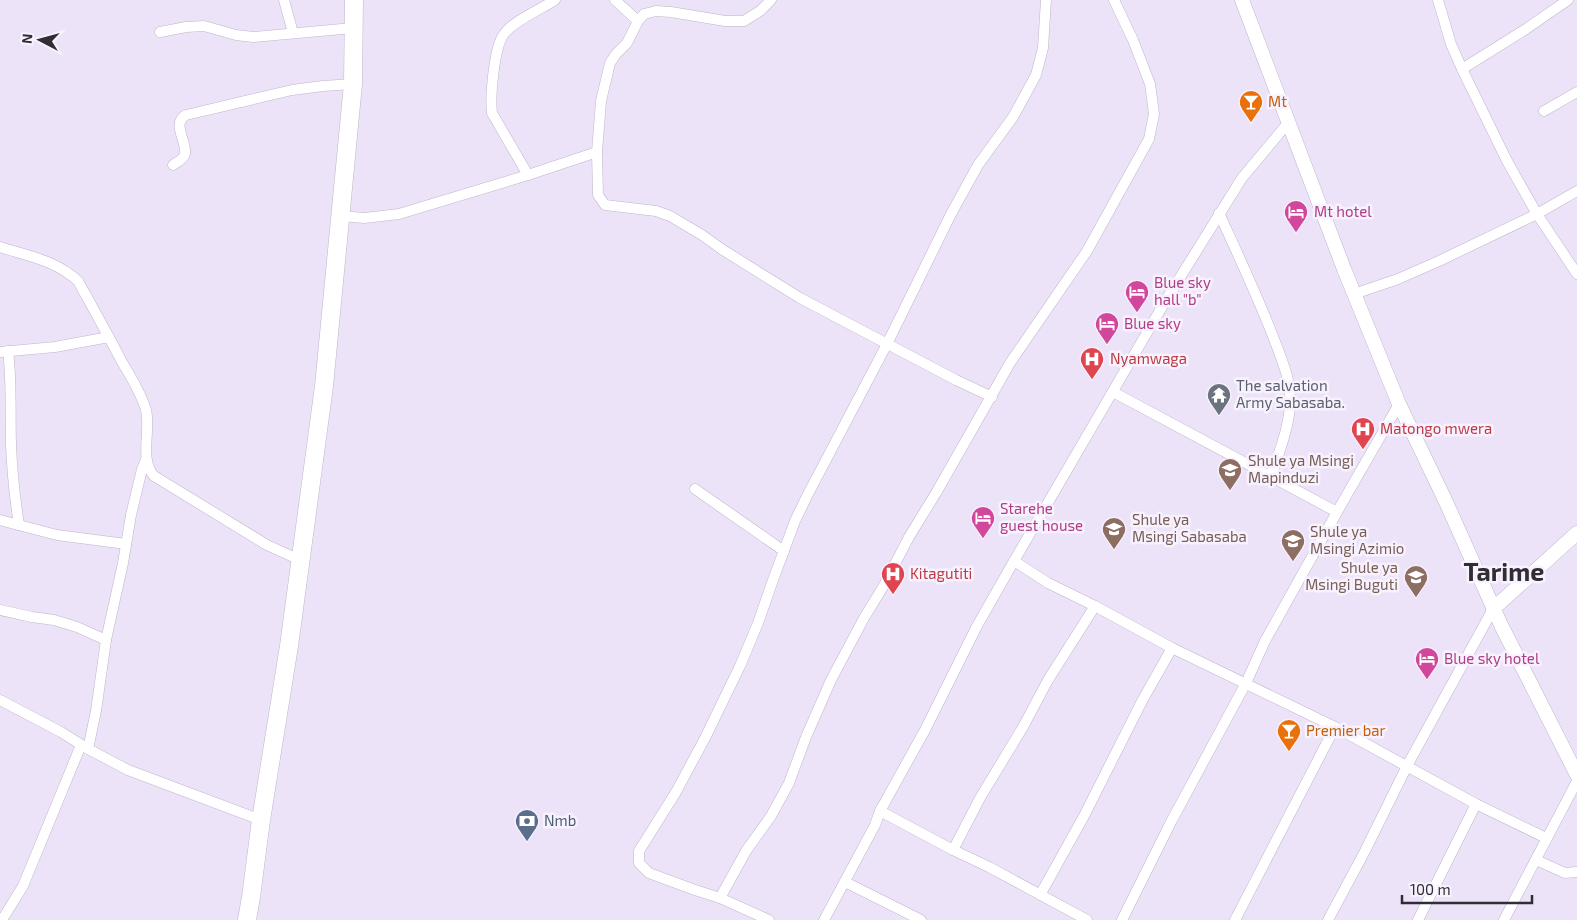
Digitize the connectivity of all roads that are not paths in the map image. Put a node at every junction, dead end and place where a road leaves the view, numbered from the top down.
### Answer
1 (284, 0) edge
2 (354, 0) edge
3 (555, 0) edge
4 (615, 0) edge
5 (771, 0) edge
6 (1046, 0) edge
7 (1114, 0) edge
8 (1242, 0) edge
9 (1438, 0) edge
10 (1568, 0) edge
11 (638, 21) junction
12 (354, 28) junction
13 (160, 32) dead end
14 (293, 33) junction
15 (1462, 69) junction
16 (353, 84) junction
17 (1577, 92) edge
18 (1544, 111) dead end
19 (1288, 123) junction
20 (597, 152) junction
21 (172, 165) dead end
22 (528, 176) junction
23 (1577, 191) edge
24 (1219, 213) junction
25 (1537, 214) junction
26 (341, 216) junction
27 (0, 246) edge
28 (1577, 274) edge
29 (1354, 294) junction
30 (109, 337) junction
31 (888, 344) junction
32 (4, 352) edge
33 (1113, 392) junction
34 (992, 397) junction
35 (1399, 404) junction
36 (146, 459) junction
37 (1271, 476) junction
38 (695, 489) dead end
39 (1337, 512) junction
40 (0, 520) edge
41 (19, 526) junction
42 (1577, 533) edge
43 (126, 544) junction
44 (784, 551) junction
45 (300, 560) junction
46 (1014, 561) junction
47 (1095, 606) junction
48 (1494, 609) junction
49 (0, 610) edge
50 (106, 640) junction
51 (1172, 648) junction
52 (1246, 684) junction
53 (0, 700) edge
54 (1336, 727) junction
55 (84, 747) junction
56 (1407, 766) junction
57 (1575, 767) edge
58 (1577, 781) edge
59 (1476, 804) junction
60 (880, 811) junction
61 (261, 820) junction
62 (1546, 838) junction
63 (953, 850) junction
64 (1536, 860) junction
65 (1577, 872) edge
66 (845, 882) junction
67 (1040, 895) junction
68 (720, 898) junction
69 (919, 919) edge
70 (2, 920) edge
71 (247, 920) edge
72 (769, 920) edge
73 (824, 920) edge
74 (1087, 920) edge
75 (1122, 920) edge
76 (1235, 920) edge
77 (1328, 920) edge
78 (1418, 920) edge
79 (1504, 920) edge

1 - 14 street
2 - 12 highway
3 - 22 street
4 - 11 street
5 - 11 street
6 - 31 street
7 - 34 street
8 - 19 main road
9 - 15 street
10 - 15 street
11 - 20 street
12 - 14 street
12 - 16 highway
13 - 14 street
15 - 25 street
16 - 21 street
16 - 26 highway
17 - 18 street
19 - 24 street
19 - 29 main road
20 - 22 street
20 - 31 street
22 - 26 street
23 - 25 street
24 - 33 street
24 - 37 street
25 - 28 street
25 - 29 street
26 - 45 highway
27 - 30 street
29 - 35 main road
30 - 32 street
30 - 36 street
31 - 34 street
31 - 44 street
32 - 41 street
33 - 37 street
33 - 46 street
34 - 68 street
35 - 39 street
35 - 48 main road
36 - 43 street
36 - 45 street
37 - 39 street
38 - 44 street
39 - 52 street
40 - 41 street
41 - 43 street
42 - 48 main road
43 - 50 street
44 - 68 street
45 - 61 highway
46 - 47 street
46 - 60 street
47 - 51 street
47 - 63 street
48 - 56 street
48 - 57 main road
49 - 50 street
50 - 55 street
51 - 52 street
51 - 67 street
52 - 54 street
52 - 75 street
53 - 55 street
54 - 56 street
54 - 76 street
55 - 61 street
55 - 70 street
56 - 59 street
56 - 77 street
58 - 62 street
59 - 62 street
59 - 78 street
60 - 63 street
60 - 66 street
61 - 71 highway
62 - 64 street
63 - 67 street
64 - 65 street
64 - 79 street
66 - 69 street
66 - 73 street
67 - 74 street
68 - 72 street

